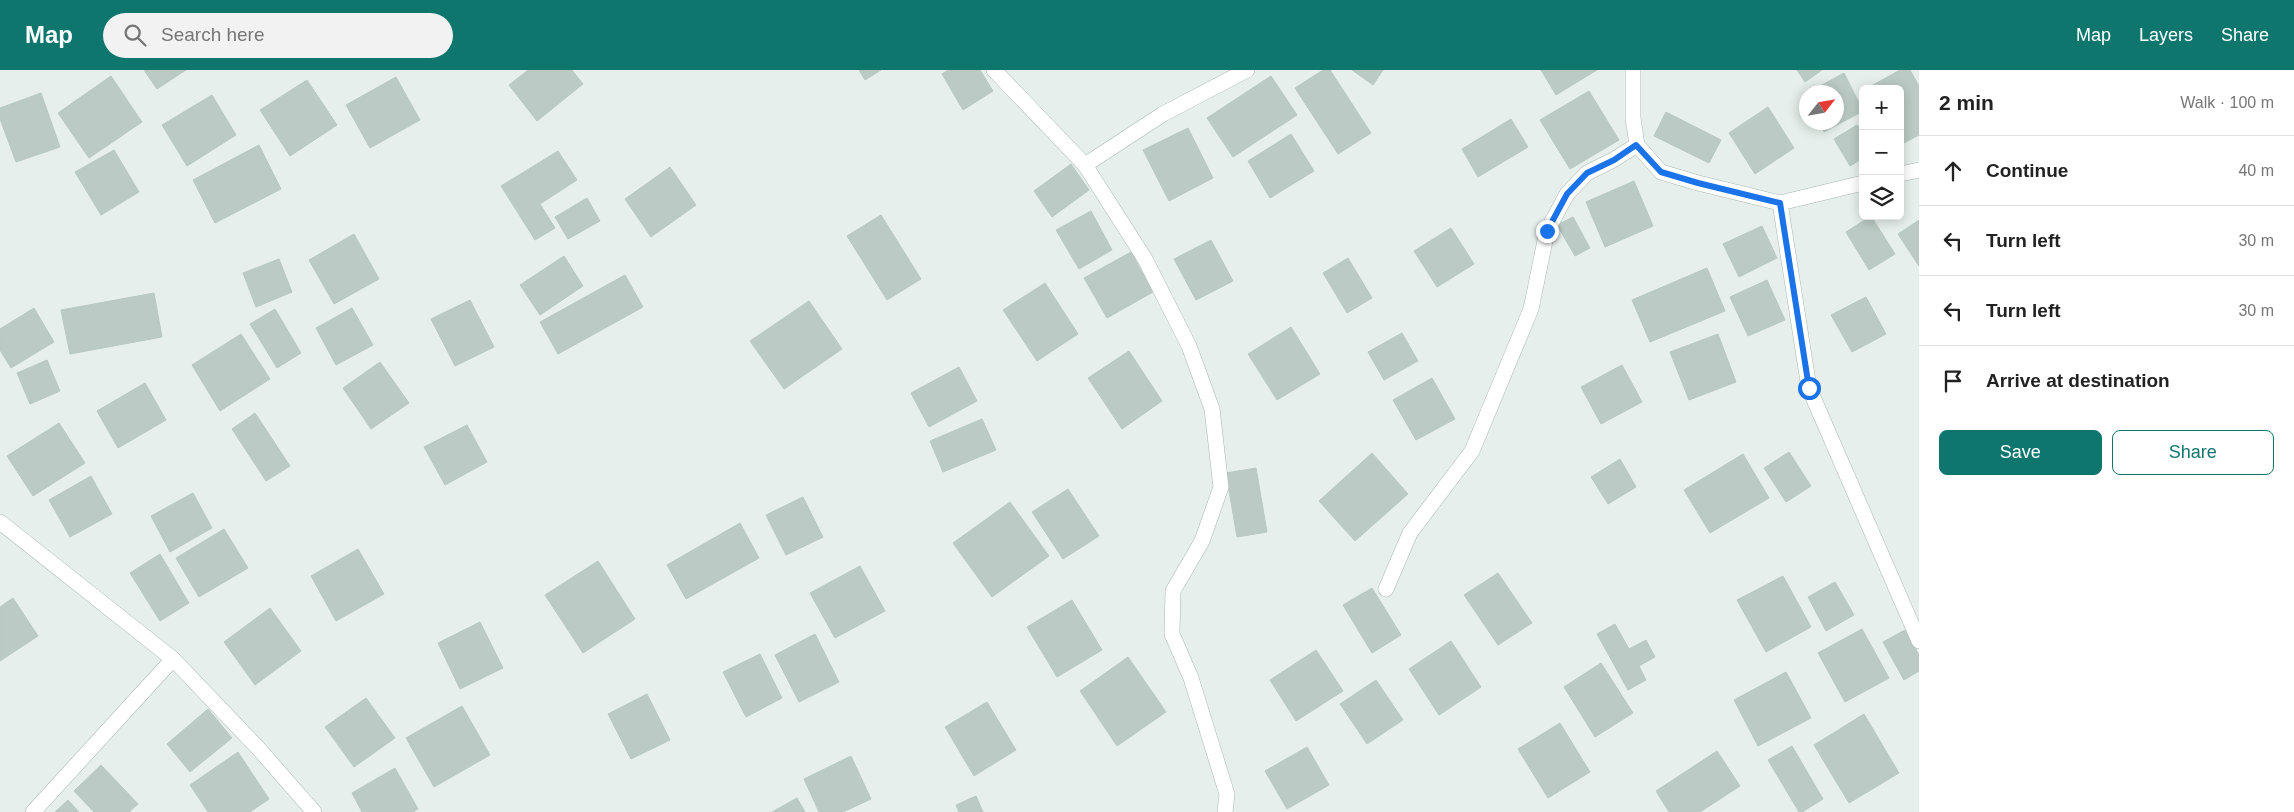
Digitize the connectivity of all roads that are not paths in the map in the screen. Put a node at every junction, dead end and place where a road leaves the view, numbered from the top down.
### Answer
1 (994, 70) edge
2 (1247, 70) edge
3 (1633, 70) edge
4 (1636, 145) junction
5 (1085, 165) junction
6 (1919, 170) edge
7 (1904, 173) edge
8 (1859, 184) edge
9 (1780, 203) junction
10 (0, 522) edge
11 (1386, 589) dead end
12 (1919, 641) edge
13 (173, 660) junction
14 (33, 812) edge
15 (314, 812) edge
16 (1225, 812) edge

1 - 5 street
2 - 5 street
3 - 4 street
4 - 9 street
4 - 11 street
5 - 16 street
6 - 7 street
8 - 9 street
9 - 12 street
10 - 13 street
13 - 14 street
13 - 15 street

